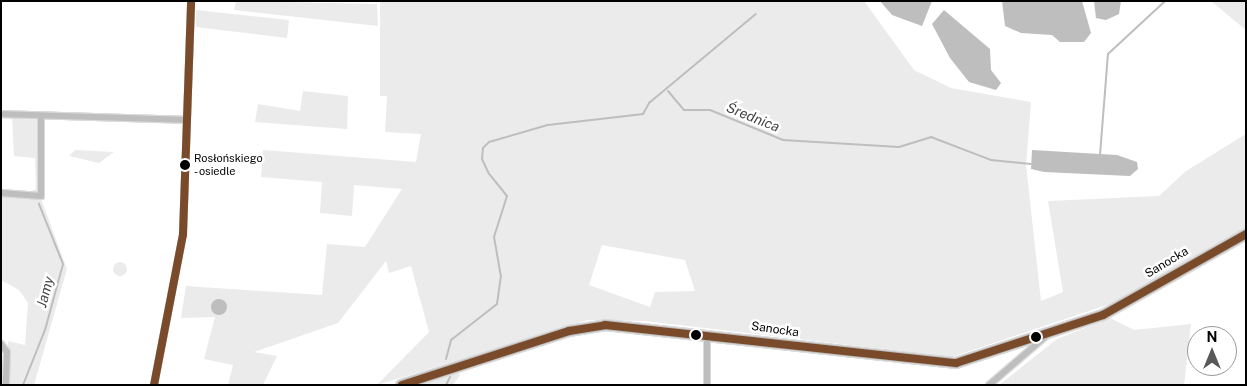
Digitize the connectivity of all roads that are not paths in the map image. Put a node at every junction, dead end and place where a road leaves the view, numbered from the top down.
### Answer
1 (191, 1) edge
2 (1, 114) edge
3 (41, 118) junction
4 (187, 120) junction
5 (1, 193) edge
6 (1246, 234) edge
7 (707, 334) junction
8 (1045, 337) junction
9 (1, 344) edge
10 (6, 385) edge
11 (154, 385) edge
12 (401, 385) edge
13 (707, 385) edge
14 (989, 385) edge

1 - 4 street
2 - 3 street
3 - 4 street
3 - 5 street
4 - 11 street
6 - 8 main road, Sanocka
7 - 8 main road, Sanocka
7 - 12 main road, Sanocka
7 - 13 street
8 - 14 street
9 - 10 street

